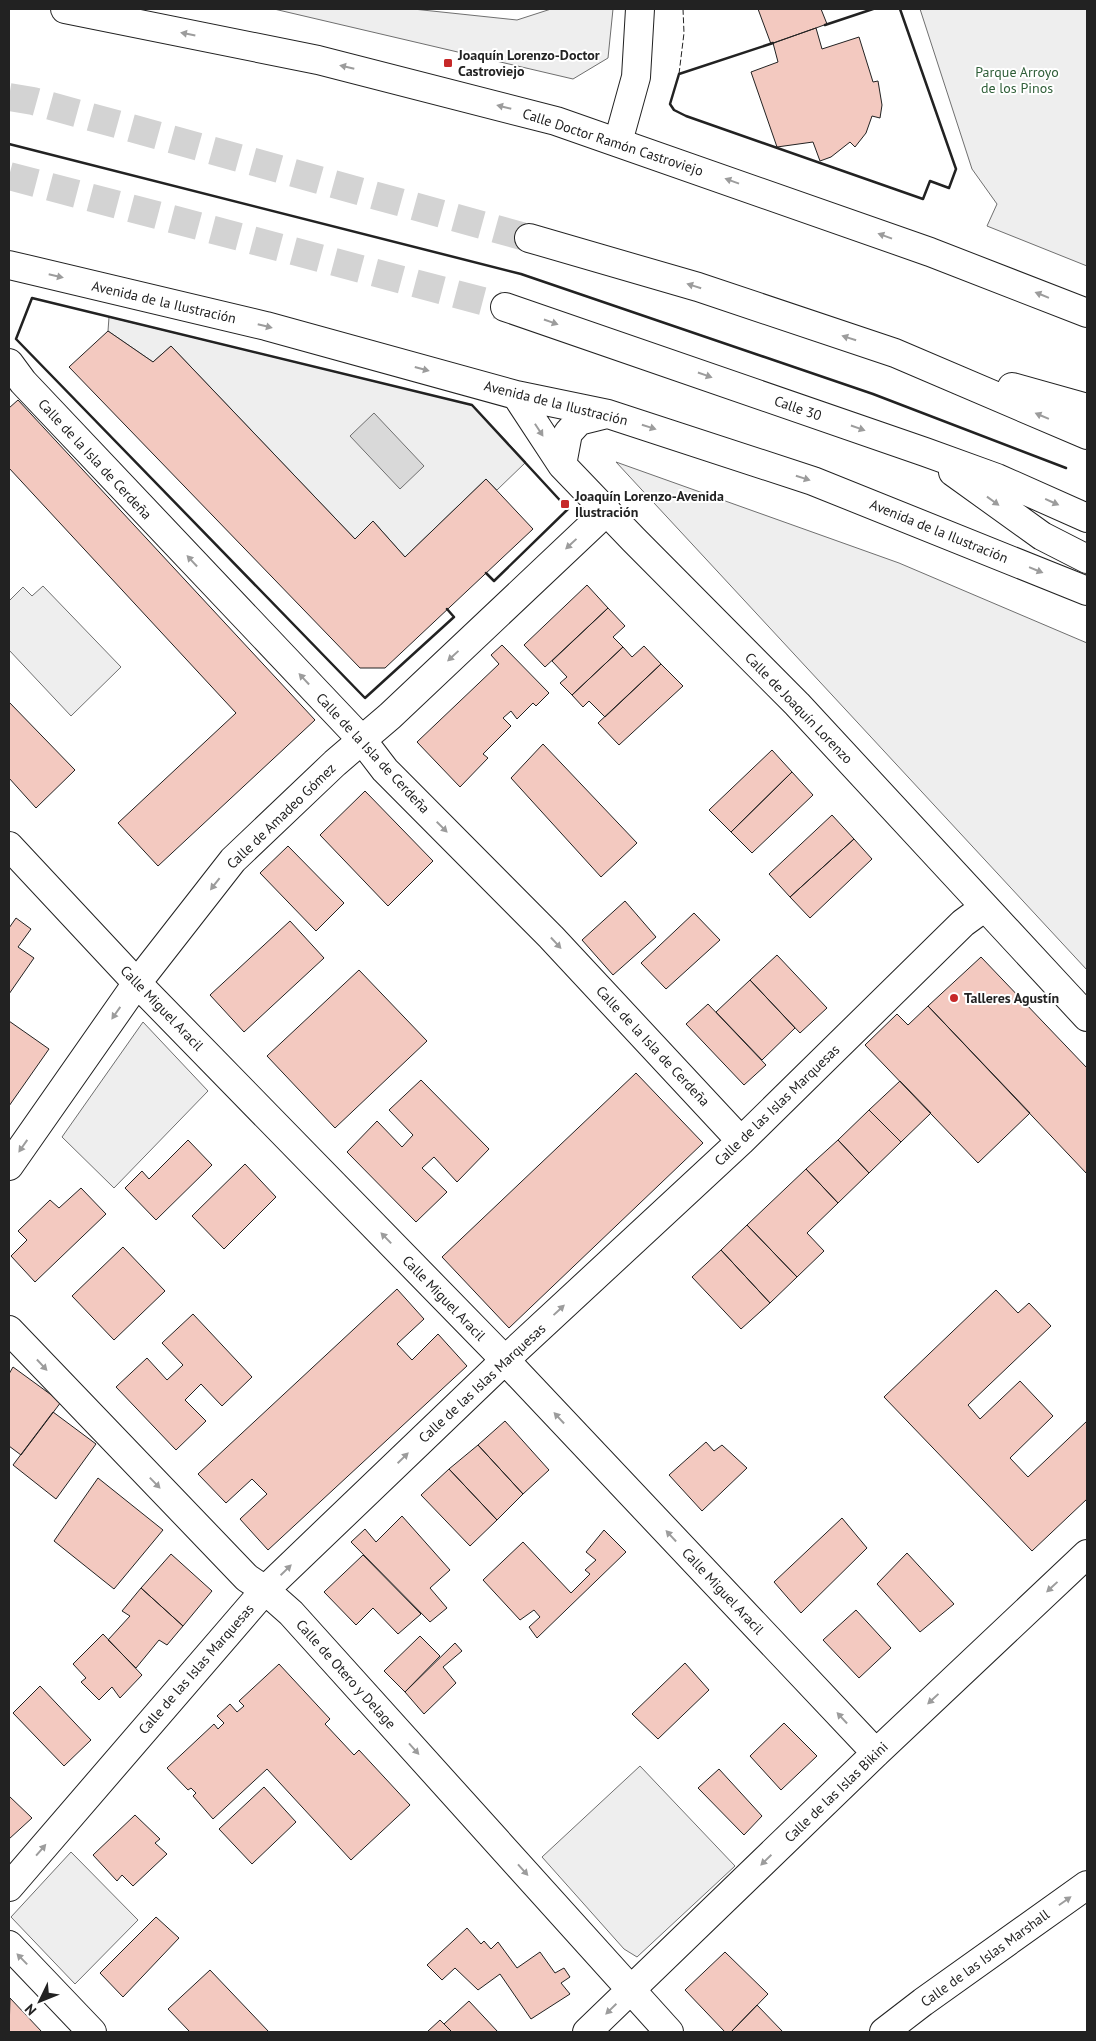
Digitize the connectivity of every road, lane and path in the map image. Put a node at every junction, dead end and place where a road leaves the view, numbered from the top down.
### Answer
1 (65, 9) edge
2 (640, 9) edge
3 (618, 142) junction
4 (529, 238) tunnel mouth
5 (9, 264) edge
6 (505, 306) tunnel mouth
7 (1087, 313) edge
8 (895, 353) junction
9 (9, 363) edge
10 (516, 395) junction
11 (1087, 408) edge
12 (608, 414) junction
13 (1087, 435) edge
14 (925, 452) junction
15 (562, 465) junction
16 (606, 511) junction
17 (1087, 518) edge
18 (1087, 559) edge
19 (1087, 591) edge
20 (362, 740) junction
21 (9, 846) edge
22 (986, 907) junction
23 (137, 983) junction
24 (1087, 1017) edge
25 (741, 1141) junction
26 (9, 1166) edge
27 (9, 1330) edge
28 (505, 1360) junction
29 (1087, 1554) edge
30 (265, 1590) junction
31 (876, 1753) junction
32 (1087, 1886) edge
33 (9, 1887) edge
34 (9, 1945) edge
35 (630, 1991) junction
36 (92, 2032) edge
37 (587, 2032) edge
38 (669, 2032) edge
39 (884, 2032) edge

3 -> 1 main road, Calle Doctor Ramón Castroviejo
2 - 3 main road
7 -> 3 main road, Calle Doctor Ramón Castroviejo
8 -> 4 main road
5 -> 10 main road, Avenida de la Ilustración
6 -> 14 main road, Calle 30
8 - 11 main road
13 -> 8 main road
20 -> 9 main road, Calle de la Isla de Cerdeña
10 - 12 main road, Avenida de la Ilustración
10 -> 15 main road, Calle de Joaquín Lorenzo
12 - 15 main road
12 -> 19 main road, Avenida de la Ilustración
14 -> 17 main road, Calle 30
14 -> 18 main road
15 - 16 main road, Calle de Joaquín Lorenzo
16 -> 20 main road, Calle de Amadeo Gómez
16 - 22 main road, Calle de Joaquín Lorenzo
20 -> 23 main road, Calle de Amadeo Gómez
20 -> 25 main road, Calle de la Isla de Cerdeña
21 - 23 main road, Calle Miguel Aracil
22 - 24 main road, Calle de Joaquín Lorenzo
22 - 25 main road, Calle de las Islas Marquesas
23 -> 26 main road, Calle de Amadeo Gómez
28 -> 23 main road, Calle Miguel Aracil
28 -> 25 main road, Calle de las Islas Marquesas
27 -> 30 main road, Calle de Otero y Delage
30 -> 28 main road, Calle de las Islas Marquesas
31 -> 28 main road, Calle Miguel Aracil
29 -> 31 main road, Calle de las Islas Bikini
33 -> 30 main road, Calle de las Islas Marquesas
30 -> 35 main road, Calle de Otero y Delage
31 -> 35 main road, Calle de las Islas Bikini
39 -> 32 main road, Calle de las Islas Marshall
36 -> 34 main road
35 -> 37 main road, Calle de las Islas Bikini
35 - 38 main road, Calle de Otero y Delage

